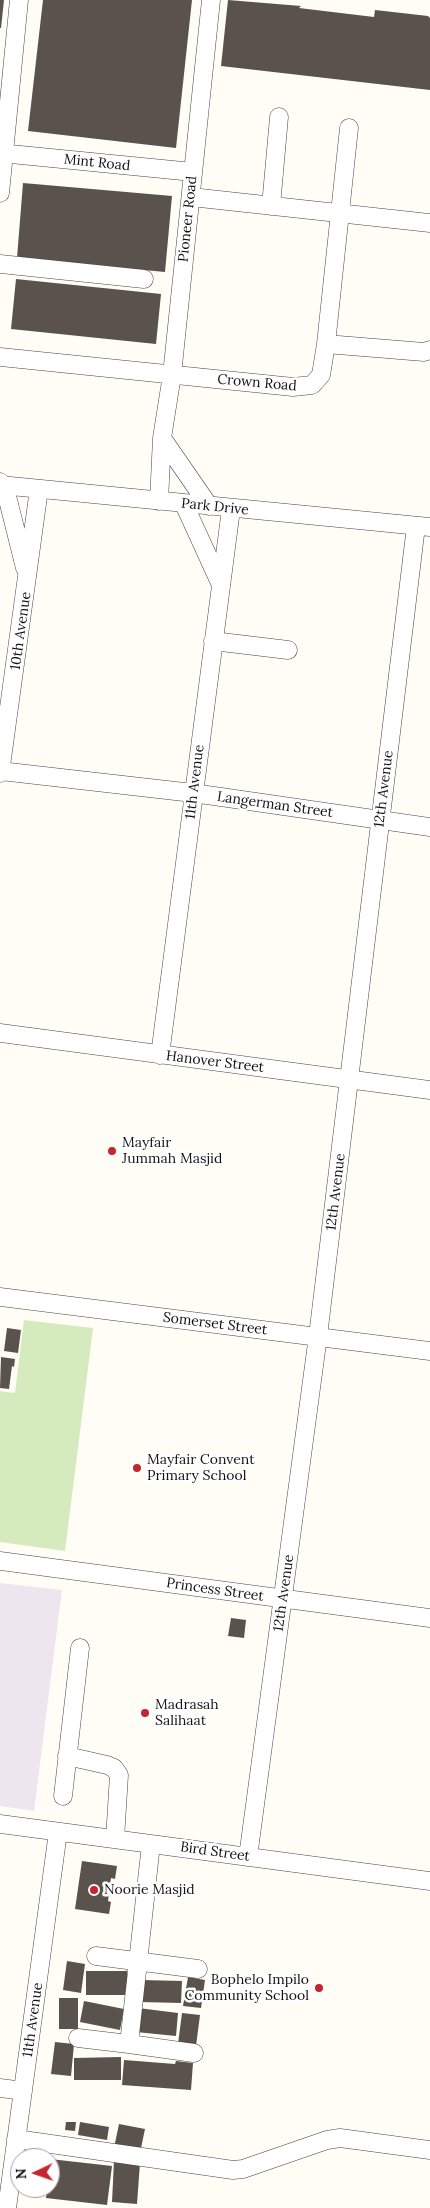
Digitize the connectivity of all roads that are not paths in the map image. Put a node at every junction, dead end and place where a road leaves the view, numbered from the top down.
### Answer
1 (18, 0) edge
2 (211, 0) edge
3 (279, 116) dead end
4 (349, 128) dead end
5 (2, 153) edge
6 (193, 172) junction
7 (0, 193) edge
8 (191, 197) junction
9 (271, 206) junction
10 (340, 214) junction
11 (430, 224) edge
12 (0, 264) edge
13 (144, 279) dead end
14 (326, 344) junction
15 (430, 350) edge
16 (0, 357) edge
17 (172, 375) junction
18 (162, 438) junction
19 (1, 484) edge
20 (40, 489) junction
21 (159, 501) junction
22 (184, 504) junction
23 (209, 506) junction
24 (231, 508) junction
25 (423, 526) edge
26 (28, 580) junction
27 (221, 585) junction
28 (214, 641) junction
29 (288, 650) dead end
30 (0, 771) edge
31 (193, 793) junction
32 (380, 820) junction
33 (430, 827) edge
34 (0, 1033) edge
35 (160, 1055) junction
36 (349, 1079) junction
37 (430, 1090) edge
38 (0, 1297) edge
39 (318, 1336) junction
40 (430, 1351) edge
41 (0, 1562) edge
42 (283, 1599) junction
43 (430, 1618) edge
44 (80, 1648) dead end
45 (67, 1756) junction
46 (63, 1796) dead end
47 (0, 1824) edge
48 (58, 1832) junction
49 (115, 1839) junction
50 (151, 1844) junction
51 (248, 1856) junction
52 (430, 1881) edge
53 (96, 1956) dead end
54 (139, 1962) junction
55 (198, 1969) dead end
56 (78, 2038) dead end
57 (129, 2044) junction
58 (194, 2053) dead end
59 (0, 2088) edge
60 (23, 2091) junction
61 (16, 2139) junction
62 (430, 2150) edge
63 (7, 2208) edge

1 - 5 street
2 - 6 street, Pioneer Road
3 - 9 street
4 - 10 street, Crown Road
5 - 6 street, Mint Road
5 - 7 street
6 - 8 street, Pioneer Road
8 - 9 street
8 - 17 street, Pioneer Road
9 - 10 street
10 - 11 street
10 - 14 street, Crown Road
12 - 13 street
14 - 15 street
14 - 17 street, Crown Road
16 - 17 street, Crown Road
17 - 18 street, Pioneer Road
18 - 21 street, Pioneer Road
18 - 23 street
19 - 20 street, Park Drive
19 - 26 street
20 - 21 street, Park Drive
20 - 26 street, 10th Avenue
21 - 22 street, Park Drive
22 - 23 street, Park Drive
22 - 27 street
23 - 24 street, Park Drive
24 - 25 street, Park Drive
24 - 27 street, 11th Avenue
25 - 32 street, 12th Avenue
26 - 30 street, 10th Avenue
27 - 28 street, 11th Avenue
28 - 29 street
28 - 31 street, 11th Avenue
30 - 31 street, Langerman Street
31 - 32 street, Langerman Street
31 - 35 street, 11th Avenue
32 - 33 street, Langerman Street
32 - 36 street, 12th Avenue
34 - 35 street, Hanover Street
35 - 36 street, Hanover Street
36 - 37 street, Hanover Street
36 - 39 street, 12th Avenue
38 - 39 street, Somerset Street
39 - 40 street, Somerset Street
39 - 42 street, 12th Avenue
41 - 42 street, Princess Street
42 - 43 street, Princess Street
42 - 51 street, 12th Avenue
44 - 45 street
45 - 46 street
45 - 49 street
47 - 48 street, Bird Street
48 - 49 street, Bird Street
48 - 60 street, 11th Avenue
49 - 50 street, Bird Street
50 - 51 street, Bird Street
50 - 54 street
51 - 52 street, Bird Street
53 - 54 street
54 - 55 street
54 - 57 street
56 - 57 street
57 - 58 street
59 - 60 street
60 - 61 street, 11th Avenue
61 - 62 street
61 - 63 street, 11th Avenue

